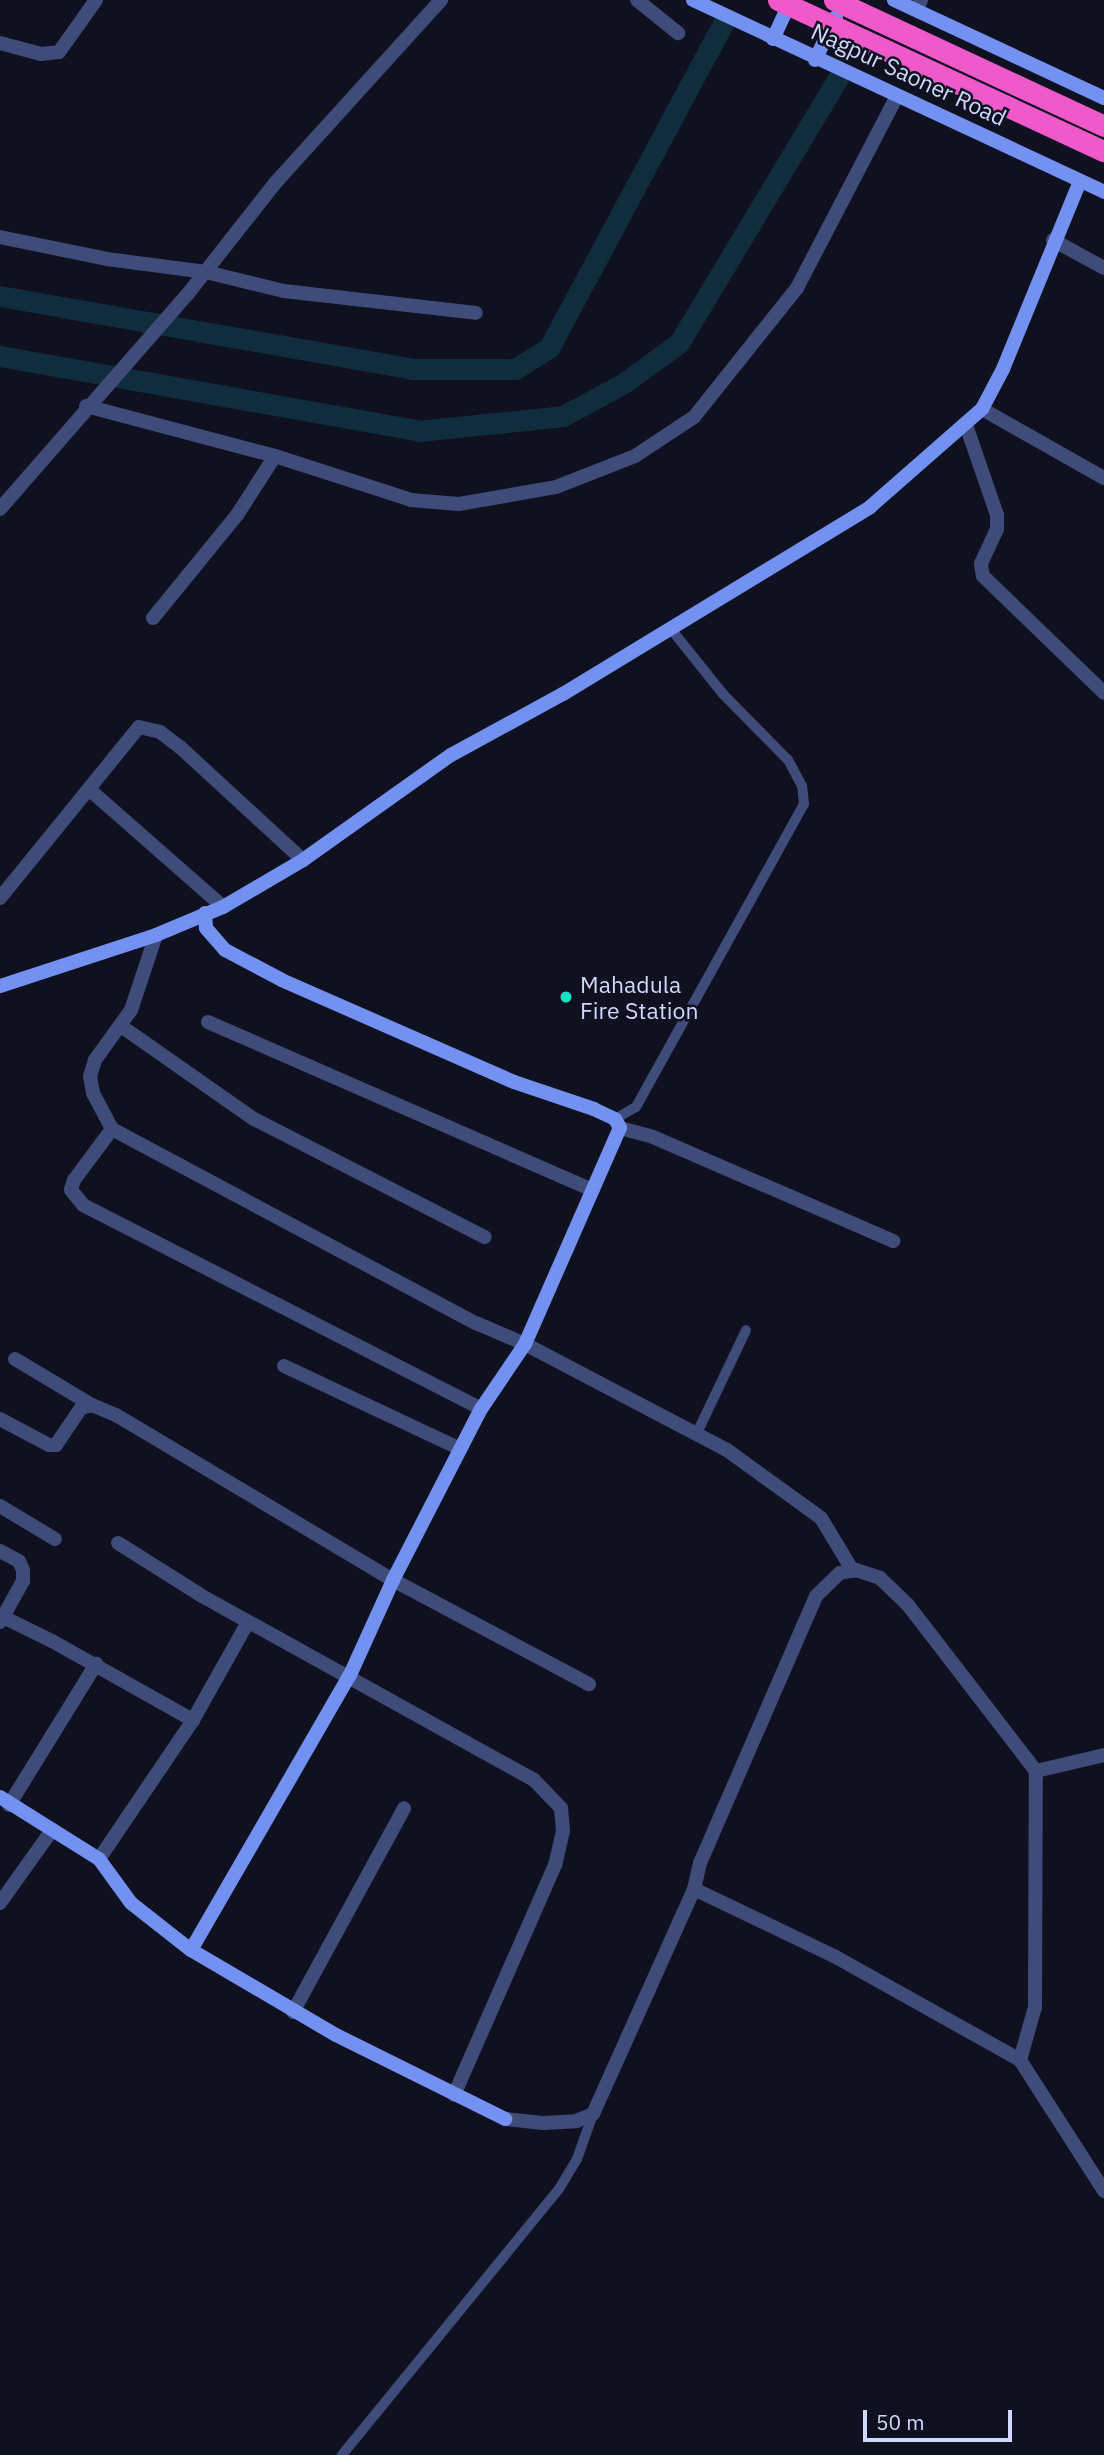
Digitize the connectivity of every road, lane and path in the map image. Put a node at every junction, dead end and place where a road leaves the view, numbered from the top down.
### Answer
1 (96, 0) edge
2 (441, 0) edge
3 (637, 0) edge
4 (693, 0) edge
5 (778, 0) edge
6 (791, 0) edge
7 (834, 0) edge
8 (844, 0) edge
9 (894, 0) edge
10 (919, 5) edge
11 (678, 33) dead end
12 (773, 39) junction
13 (0, 43) edge
14 (815, 60) junction
15 (896, 98) junction
16 (1104, 98) edge
17 (1104, 126) edge
18 (1104, 151) edge
19 (1080, 181) junction
20 (1104, 192) edge
21 (0, 237) edge
22 (1053, 240) junction
23 (1104, 268) edge
24 (206, 272) junction
25 (476, 313) dead end
26 (86, 406) junction
27 (982, 409) junction
28 (966, 425) junction
29 (275, 456) junction
30 (1104, 478) edge
31 (0, 509) edge
32 (153, 618) dead end
33 (671, 629) junction
34 (1104, 693) edge
35 (90, 790) junction
36 (303, 860) junction
37 (0, 898) edge
38 (223, 907) junction
39 (205, 913) junction
40 (156, 934) junction
41 (0, 986) edge
42 (208, 1022) dead end
43 (121, 1026) junction
44 (618, 1124) junction
45 (112, 1129) junction
46 (593, 1190) junction
47 (485, 1237) dead end
48 (893, 1241) dead end
49 (746, 1330) dead end
50 (524, 1344) junction
51 (15, 1359) dead end
52 (284, 1366) dead end
53 (92, 1405) junction
54 (481, 1409) junction
55 (0, 1419) edge
56 (696, 1435) junction
57 (460, 1449) junction
58 (0, 1506) edge
59 (55, 1539) dead end
60 (118, 1544) dead end
61 (0, 1551) edge
62 (853, 1571) junction
63 (393, 1580) junction
64 (1, 1619) edge
65 (248, 1622) junction
66 (96, 1664) junction
67 (350, 1675) junction
68 (589, 1684) dead end
69 (193, 1720) junction
70 (1104, 1755) edge
71 (1036, 1771) junction
72 (5, 1801) edge
73 (404, 1808) dead end
74 (52, 1830) junction
75 (99, 1859) junction
76 (694, 1889) junction
77 (0, 1903) edge
78 (191, 1950) junction
79 (293, 2012) junction
80 (1020, 2060) junction
81 (454, 2095) junction
82 (593, 2114) junction
83 (1104, 2192) edge
84 (342, 2455) edge

1 - 13 street
2 - 24 street
3 - 11 street
4 - 12 street, Nagpur Saoner Road
5 - 18 highway, Nagpur Saoner Road, bridge
6 - 12 street
7 - 17 highway, Nagpur Saoner Road, bridge
8 - 14 street
9 - 10 street
10 - 16 street
12 - 14 street, Nagpur Saoner Road
14 - 15 street, Nagpur Saoner Road
15 - 19 street, Nagpur Saoner Road
15 - 29 street
19 - 20 street, Nagpur Saoner Road
19 - 22 street
21 - 24 street
22 - 23 street
22 - 27 street
24 - 25 street
24 - 26 street
26 - 29 street
26 - 31 street
27 - 28 street
27 - 30 street
28 - 33 street
28 - 34 street
29 - 32 street
33 - 36 street
33 - 44 lane
35 - 36 street
35 - 37 street
35 - 38 street
36 - 38 street
38 - 39 street
39 - 40 street
39 - 44 street
40 - 41 street
40 - 43 street
42 - 46 street
43 - 45 street
43 - 47 street
44 - 46 street
44 - 48 street
45 - 50 street
45 - 54 street
46 - 50 street
49 - 56 lane
50 - 54 street
50 - 56 street
51 - 53 street
52 - 57 street
53 - 55 street
53 - 63 street
54 - 57 street
56 - 62 street
57 - 63 street
58 - 59 street
60 - 65 street
61 - 64 street
62 - 71 street
62 - 76 street
63 - 67 street
63 - 68 street
64 - 66 street
65 - 67 street
65 - 69 street
66 - 69 street
66 - 72 street
67 - 78 street
67 - 81 street
69 - 75 street
70 - 71 street
71 - 80 street
72 - 74 street
73 - 79 street
74 - 75 street
74 - 77 street
75 - 78 street
76 - 80 street
76 - 82 street
78 - 79 street
79 - 81 street
80 - 83 street
81 - 82 street
82 - 84 lane

